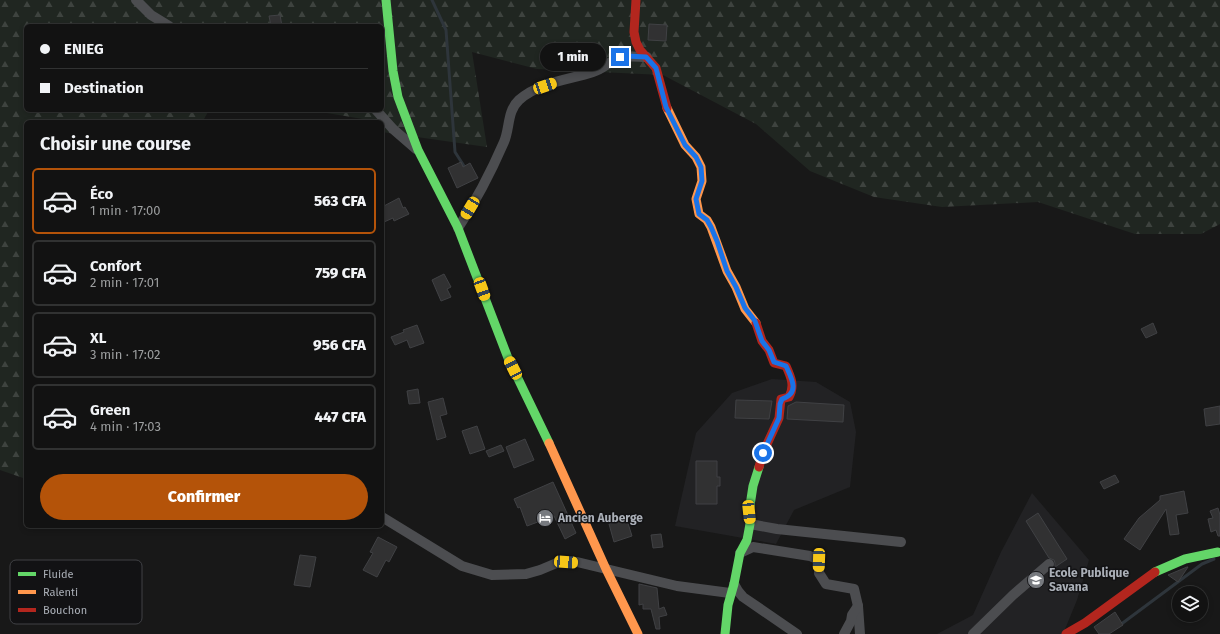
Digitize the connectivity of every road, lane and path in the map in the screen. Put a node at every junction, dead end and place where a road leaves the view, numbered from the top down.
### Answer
1 (136, 0) edge
2 (386, 0) edge
3 (636, 0) edge
4 (166, 24) edge
5 (646, 57) junction
6 (378, 112) edge
7 (418, 150) junction
8 (458, 228) junction
9 (384, 518) edge
10 (750, 524) junction
11 (901, 542) dead end
12 (1218, 552) dead end
13 (740, 553) junction
14 (1050, 564) dead end
15 (606, 569) junction
16 (732, 589) junction
17 (858, 606) junction
18 (638, 634) edge
19 (725, 634) edge
20 (797, 634) edge
21 (844, 634) edge
22 (860, 634) edge
23 (973, 634) edge
24 (1066, 634) edge

1 - 4 street
2 - 7 street
3 - 5 street
5 - 8 street
5 - 10 street
6 - 7 street
7 - 8 street
8 - 15 street
9 - 15 street
10 - 11 street
10 - 13 street
12 - 24 street
13 - 16 street
13 - 17 street
14 - 23 street
15 - 16 street
15 - 18 street
16 - 19 street
16 - 20 street
17 - 21 street
17 - 22 street

